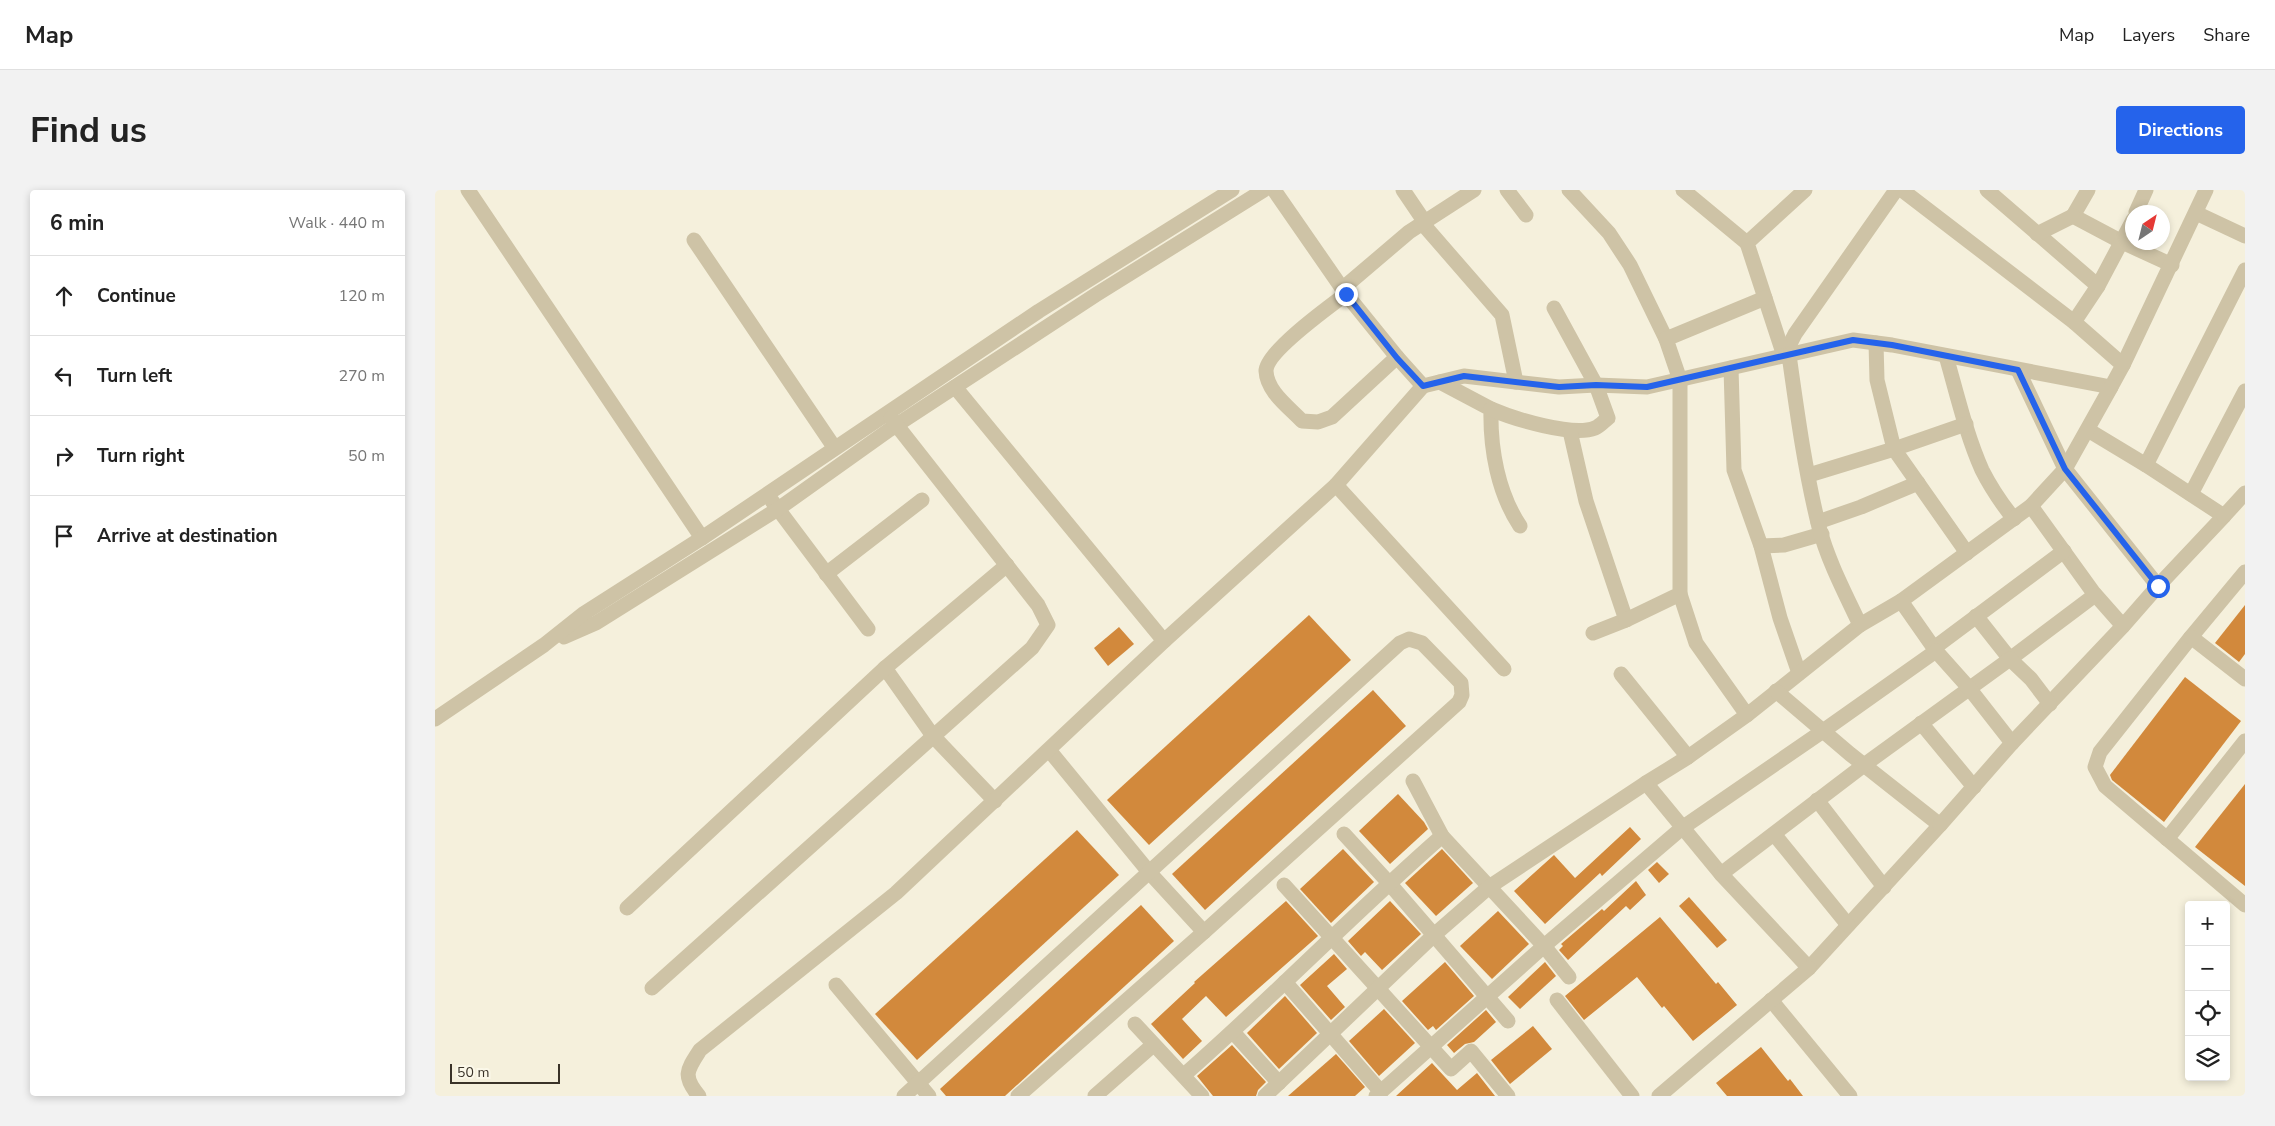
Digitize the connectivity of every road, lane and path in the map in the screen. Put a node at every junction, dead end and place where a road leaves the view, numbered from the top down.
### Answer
1 (468, 190) edge
2 (1232, 190) edge
3 (1264, 190) edge
4 (1274, 190) edge
5 (1403, 190) edge
6 (1474, 190) edge
7 (1507, 190) edge
8 (1569, 190) edge
9 (1683, 190) edge
10 (1805, 190) edge
11 (1896, 190) edge
12 (1902, 190) edge
13 (1987, 190) edge
14 (2088, 190) edge
15 (2146, 190) edge
16 (2207, 190) edge
17 (2139, 205) edge
18 (2196, 213) junction
19 (1526, 215) dead end
20 (2073, 216) junction
21 (1424, 221) junction
22 (2037, 234) junction
23 (2125, 236) edge
24 (2245, 236) edge
25 (694, 240) dead end
26 (2122, 242) junction
27 (1747, 243) junction
28 (2172, 265) junction
29 (2245, 270) edge
30 (2098, 286) junction
31 (1344, 291) junction
32 (1765, 298) junction
33 (1554, 308) dead end
34 (2074, 322) junction
35 (1666, 340) junction
36 (1877, 343) junction
37 (1787, 355) junction
38 (1946, 356) junction
39 (1397, 358) junction
40 (2123, 365) junction
41 (1731, 368) junction
42 (2018, 370) junction
43 (1681, 380) junction
44 (1440, 382) junction
45 (1515, 382) junction
46 (1596, 385) junction
47 (1423, 386) junction
48 (955, 387) junction
49 (2111, 387) junction
50 (2245, 391) edge
51 (1491, 409) junction
52 (2240, 412) edge
53 (892, 419) junction
54 (1965, 424) junction
55 (1570, 430) junction
56 (2088, 430) junction
57 (834, 447) junction
58 (1894, 449) junction
59 (2146, 465) junction
60 (2065, 469) junction
61 (1809, 475) junction
62 (1918, 483) junction
63 (1336, 485) junction
64 (2245, 493) edge
65 (767, 494) junction
66 (2191, 494) junction
67 (922, 500) dead end
68 (2031, 506) junction
69 (778, 509) junction
70 (2224, 516) junction
71 (2015, 519) junction
72 (1520, 526) dead end
73 (1820, 528) junction
74 (702, 538) junction
75 (1761, 546) junction
76 (2063, 551) junction
77 (1967, 554) junction
78 (1007, 565) junction
79 (2245, 572) edge
80 (826, 574) junction
81 (2158, 586) junction
82 (1680, 594) junction
83 (2095, 595) junction
84 (1901, 601) junction
85 (1976, 616) junction
86 (1626, 620) junction
87 (1860, 625) junction
88 (2123, 626) junction
89 (868, 629) dead end
90 (1593, 633) dead end
91 (2191, 637) junction
92 (1164, 641) junction
93 (544, 645) junction
94 (1935, 650) junction
95 (2010, 659) junction
96 (885, 668) junction
97 (1503, 669) dead end
98 (1799, 673) junction
99 (1621, 674) dead end
100 (2245, 679) edge
101 (1969, 688) junction
102 (1776, 691) junction
103 (2050, 704) junction
104 (1747, 715) junction
105 (435, 719) edge
106 (1921, 723) junction
107 (1823, 731) junction
108 (933, 736) junction
109 (2245, 741) edge
110 (2012, 743) junction
111 (1049, 750) junction
112 (1688, 757) junction
113 (1864, 765) junction
114 (1413, 781) dead end
115 (1646, 783) junction
116 (1973, 788) junction
117 (1817, 800) junction
118 (995, 801) junction
119 (1940, 826) junction
120 (1682, 828) junction
121 (1344, 834) dead end
122 (1774, 834) junction
123 (1442, 836) junction
124 (2167, 839) junction
125 (1149, 872) junction
126 (1721, 874) junction
127 (1389, 883) junction
128 (1284, 885) dead end
129 (1489, 887) junction
130 (1883, 887) junction
131 (2245, 905) edge
132 (627, 908) dead end
133 (1848, 925) junction
134 (1204, 932) junction
135 (1434, 935) junction
136 (1332, 937) junction
137 (1544, 946) junction
138 (1809, 968) junction
139 (1569, 977) dead end
140 (1285, 982) junction
141 (836, 985) dead end
142 (652, 988) dead end
143 (1379, 988) junction
144 (1488, 996) junction
145 (1557, 1000) dead end
146 (1771, 1000) junction
147 (1508, 1021) dead end
148 (1135, 1024) dead end
149 (1233, 1032) junction
150 (1331, 1034) junction
151 (1153, 1045) junction
152 (1432, 1047) junction
153 (1183, 1075) junction
154 (917, 1082) junction
155 (1279, 1083) junction
156 (1378, 1094) edge
157 (699, 1096) edge
158 (904, 1096) edge
159 (929, 1096) edge
160 (1018, 1096) edge
161 (1095, 1096) edge
162 (1202, 1096) edge
163 (1265, 1096) edge
164 (1508, 1096) edge
165 (1632, 1096) edge
166 (1659, 1096) edge
167 (1850, 1096) edge

1 - 74 street
2 - 53 street
3 - 48 street
4 - 31 street
5 - 21 street
6 - 21 street
7 - 19 street
8 - 35 street
9 - 27 street
10 - 27 street
11 - 37 street
12 - 34 street
13 - 22 street
14 - 20 street
15 - 17 street
16 - 18 street
18 - 24 street
18 - 28 street
20 - 22 street
20 - 26 street
21 - 31 street
21 - 45 street
22 - 30 street
23 - 26 street
25 - 57 street
26 - 28 street
26 - 30 street
27 - 32 street
28 - 40 street
29 - 59 street
30 - 34 street
31 - 39 street
31 - 39 street
32 - 35 street
32 - 37 street
33 - 46 street
34 - 40 street
35 - 43 street
36 - 37 street
36 - 38 street
36 - 58 street
37 - 41 street
37 - 61 street
38 - 42 street
38 - 54 street
39 - 47 street
40 - 49 street
41 - 43 street
41 - 75 street
42 - 49 street
42 - 60 street
43 - 46 street
43 - 82 street
44 - 45 street
44 - 47 street
44 - 51 street
45 - 46 street
46 - 55 street
47 - 63 street
48 - 53 street
48 - 92 street
49 - 56 street
50 - 52 street
51 - 55 street
51 - 72 street
52 - 66 street
53 - 57 street
53 - 69 street
53 - 78 street
54 - 58 street
54 - 71 street
55 - 86 street
56 - 59 street
56 - 60 street
57 - 65 street
58 - 61 street
58 - 62 street
59 - 66 street
60 - 68 street
60 - 81 street
61 - 73 street
62 - 73 street
62 - 77 street
63 - 92 street
63 - 97 street
64 - 70 street
65 - 69 street
65 - 74 street
66 - 70 street
67 - 80 street
68 - 71 street
68 - 76 street
69 - 80 street
69 - 93 street
70 - 81 street
71 - 77 street
73 - 75 street
73 - 87 street
74 - 93 street
75 - 98 street
76 - 83 street
76 - 85 street
77 - 84 street
78 - 96 street
78 - 108 street
79 - 91 street
80 - 89 street
81 - 88 street
82 - 86 street
82 - 104 street
83 - 88 street
83 - 95 street
84 - 87 street
84 - 94 street
85 - 94 street
85 - 95 street
86 - 90 street
87 - 98 street
88 - 103 street
91 - 100 street
91 - 124 street
92 - 111 street
93 - 105 street
94 - 101 street
94 - 107 street
95 - 101 street
95 - 103 street
96 - 108 street
96 - 132 street
98 - 102 street
99 - 112 street
101 - 106 street
101 - 110 street
102 - 104 street
102 - 107 street
103 - 110 street
104 - 112 street
106 - 113 street
106 - 116 street
107 - 113 street
107 - 120 street
108 - 118 street
108 - 142 street
109 - 124 street
110 - 116 street
111 - 118 street
111 - 125 street
112 - 115 street
113 - 117 street
113 - 119 street
114 - 123 street
115 - 120 street
115 - 129 street
116 - 119 street
117 - 122 street
117 - 130 street
118 - 157 street
119 - 130 street
120 - 126 street
120 - 137 street
121 - 127 street
122 - 126 street
122 - 133 street
123 - 127 street
123 - 129 street
124 - 131 street
125 - 134 street
125 - 134 street
125 - 154 street
126 - 138 street
127 - 135 street
127 - 136 street
128 - 136 street
129 - 135 street
129 - 137 street
130 - 133 street
133 - 138 street
134 - 160 street
135 - 143 street
135 - 144 street
136 - 140 street
136 - 143 street
137 - 139 street
137 - 144 street
138 - 146 street
140 - 149 street
140 - 150 street
141 - 154 street
143 - 150 street
143 - 152 street
144 - 147 street
144 - 152 street
145 - 165 street
146 - 166 street
146 - 167 street
148 - 151 street
149 - 153 street
149 - 155 street
150 - 155 street
150 - 156 street
151 - 153 street
151 - 161 street
152 - 156 street
152 - 164 street
153 - 162 street
154 - 158 street
154 - 159 street
155 - 163 street

